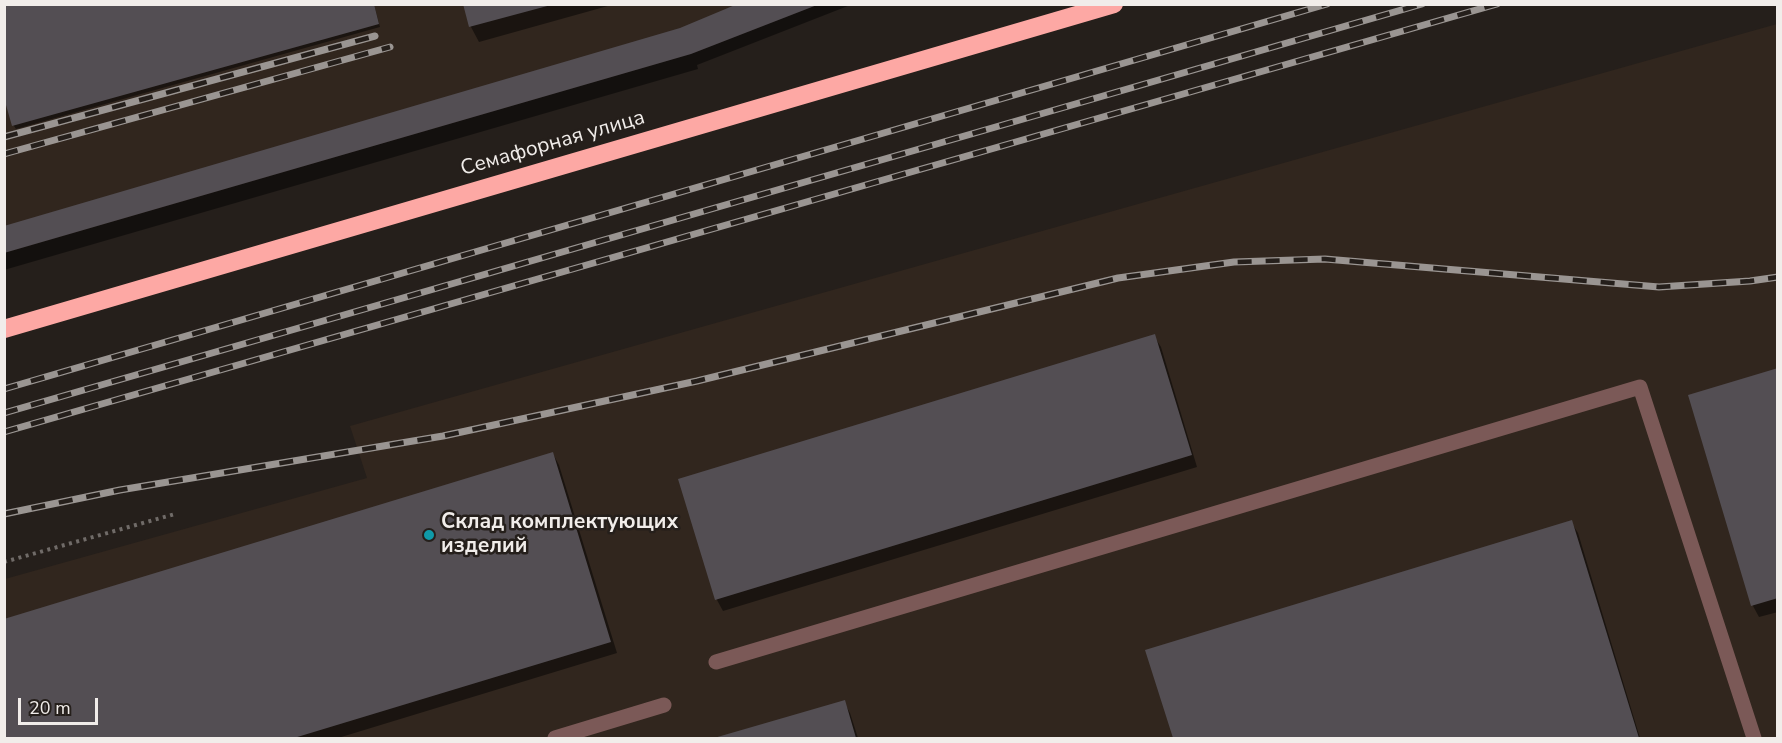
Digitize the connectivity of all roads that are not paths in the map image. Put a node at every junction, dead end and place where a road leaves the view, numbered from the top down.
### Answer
1 (1114, 4) edge
2 (4, 329) edge
3 (716, 662) dead end
4 (664, 705) dead end
5 (555, 738) edge
6 (1754, 738) edge

1 - 2 highway, Семафорная улица
3 - 6 lane
4 - 5 lane

